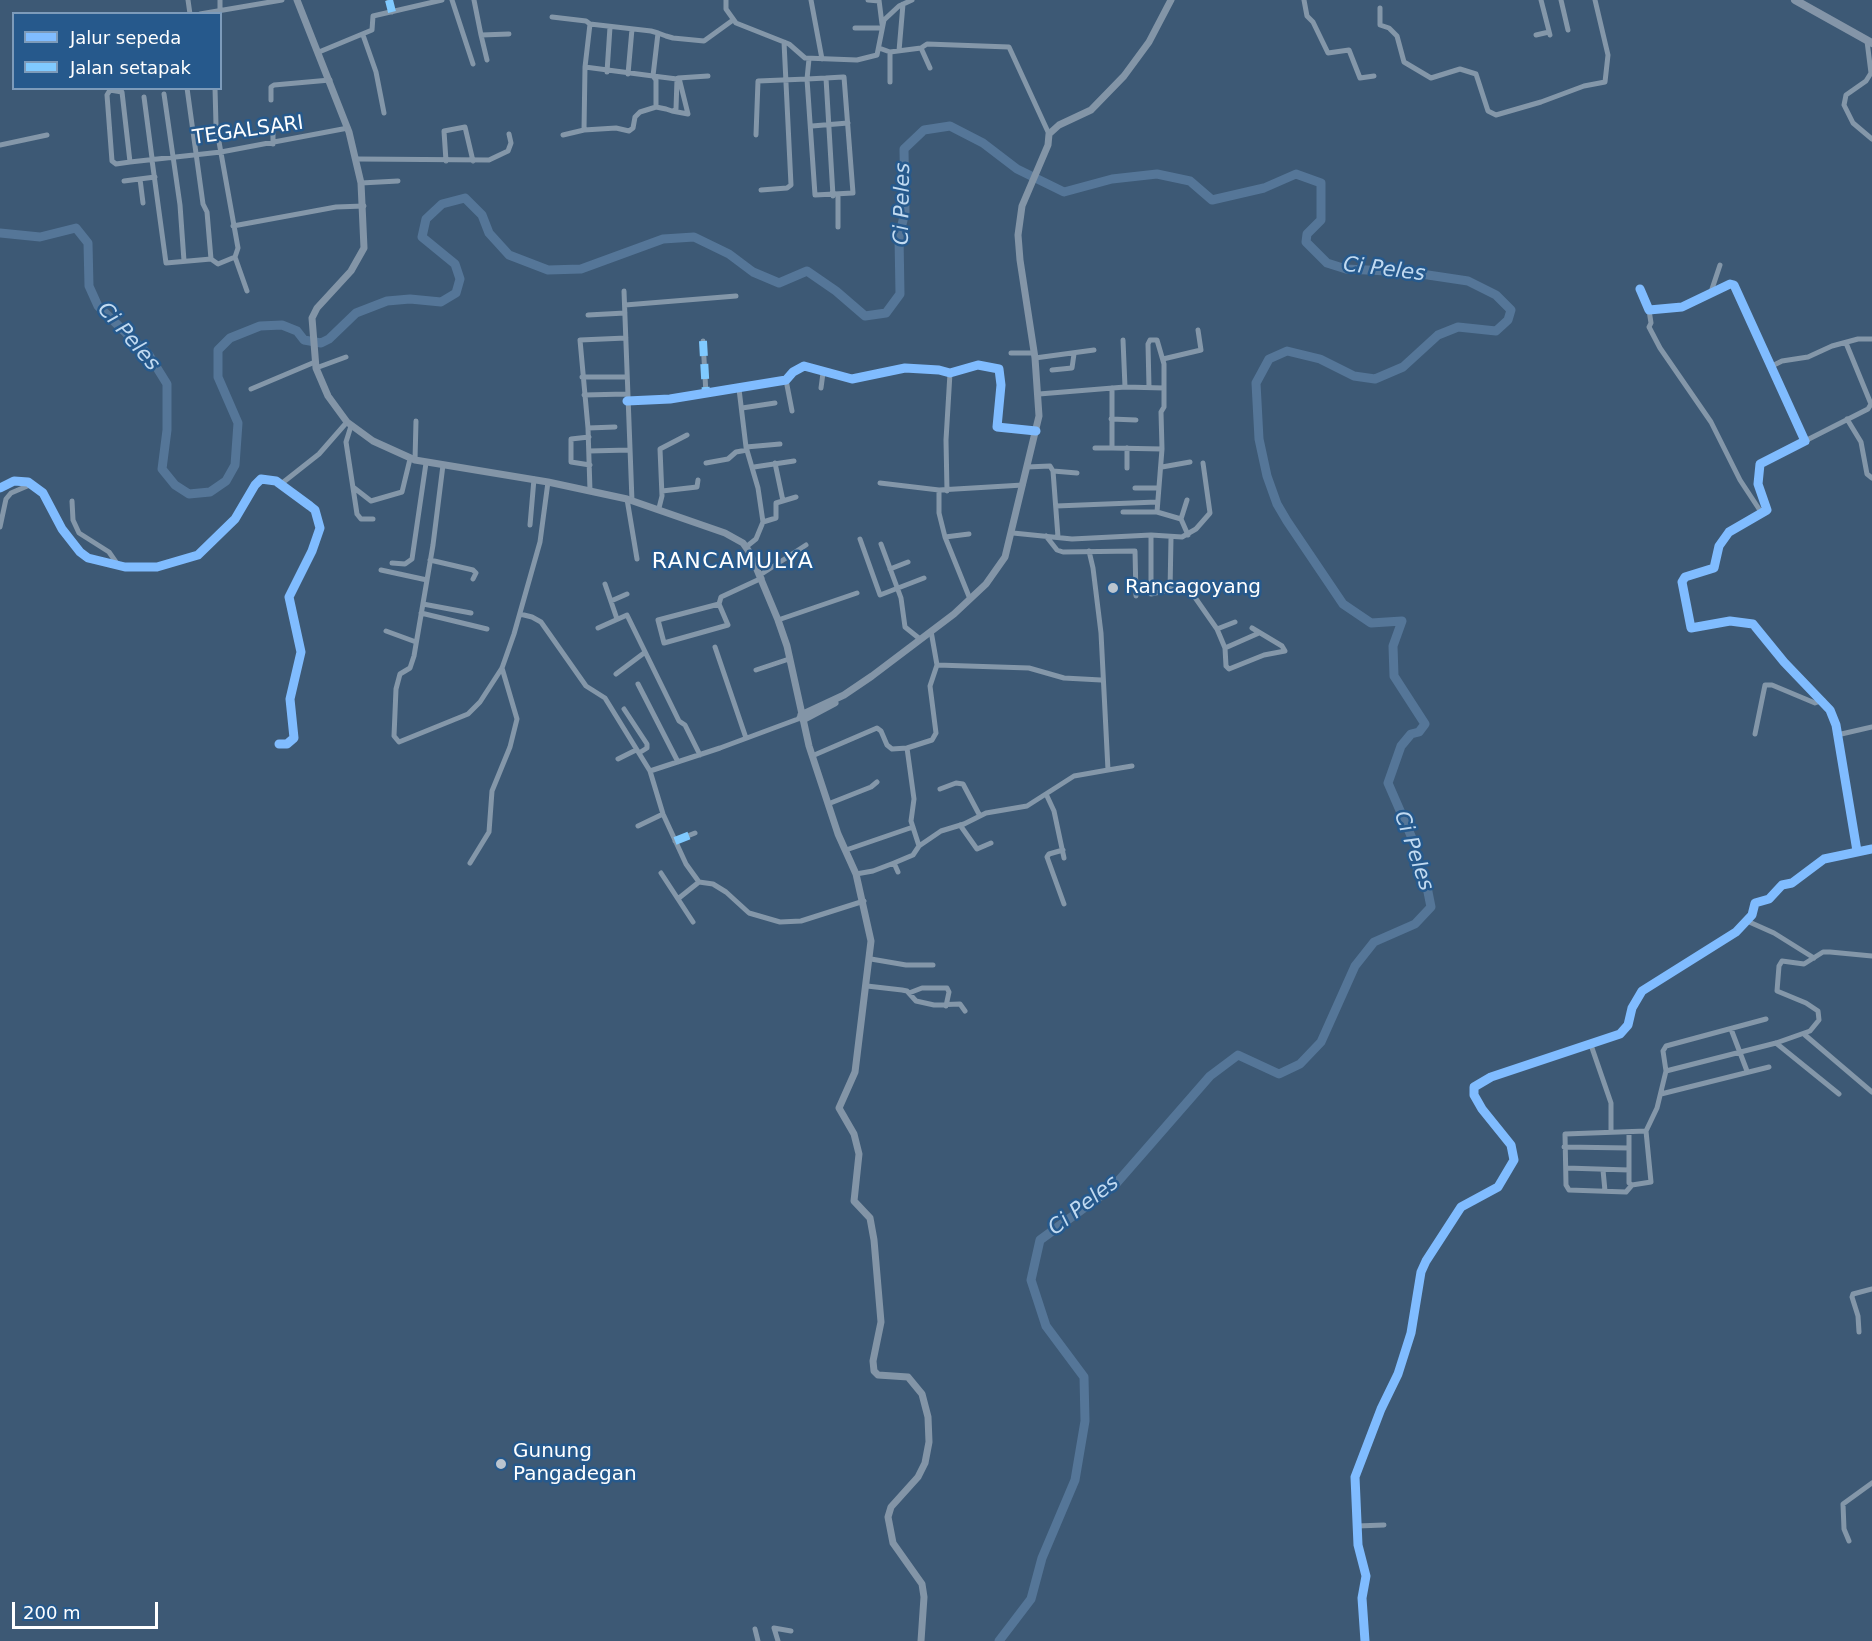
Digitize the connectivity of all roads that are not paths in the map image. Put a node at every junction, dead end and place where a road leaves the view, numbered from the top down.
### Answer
1 (220, 0) edge
2 (282, 0) edge
3 (297, 0) edge
4 (390, 0) edge
5 (442, 0) edge
6 (452, 0) edge
7 (474, 0) edge
8 (726, 0) edge
9 (811, 0) edge
10 (868, 0) edge
11 (912, 0) edge
12 (1171, 0) edge
13 (1304, 0) edge
14 (1541, 0) edge
15 (1561, 0) edge
16 (1595, 0) edge
17 (1795, 0) edge
18 (879, 1) edge
19 (903, 4) junction
20 (1380, 8) dead end
21 (220, 11) junction
22 (213, 12) edge
23 (392, 12) junction
24 (552, 17) dead end
25 (734, 20) junction
26 (590, 24) junction
27 (882, 26) junction
28 (610, 27) junction
29 (855, 28) dead end
30 (632, 29) junction
31 (1568, 30) dead end
32 (658, 33) junction
33 (509, 34) dead end
34 (363, 35) junction
35 (481, 35) junction
36 (1536, 35) dead end
37 (784, 42) junction
38 (1870, 42) edge
39 (879, 48) junction
40 (921, 48) junction
41 (899, 51) junction
42 (319, 52) junction
43 (890, 52) junction
44 (809, 59) junction
45 (487, 60) dead end
46 (822, 60) junction
47 (473, 64) dead end
48 (585, 67) junction
49 (930, 68) dead end
50 (607, 72) junction
51 (628, 74) junction
52 (653, 76) junction
53 (708, 76) dead end
54 (1374, 76) dead end
55 (678, 78) junction
56 (826, 78) junction
57 (807, 79) junction
58 (330, 80) junction
59 (787, 80) junction
60 (890, 82) dead end
61 (187, 90) edge
62 (215, 90) edge
63 (164, 94) dead end
64 (144, 97) dead end
65 (271, 100) dead end
66 (656, 107) junction
67 (673, 111) junction
68 (384, 113) dead end
69 (848, 123) junction
70 (273, 125) dead end
71 (830, 125) junction
72 (812, 126) junction
73 (348, 128) junction
74 (584, 130) junction
75 (509, 134) dead end
76 (1049, 134) junction
77 (47, 135) dead end
78 (563, 135) dead end
79 (756, 135) dead end
80 (1872, 139) edge
81 (273, 144) junction
82 (0, 145) edge
83 (221, 152) junction
84 (197, 154) junction
85 (173, 156) junction
86 (152, 159) junction
87 (358, 159) junction
88 (446, 161) junction
89 (130, 162) junction
90 (473, 162) junction
91 (155, 177) junction
92 (140, 180) junction
93 (124, 181) dead end
94 (398, 181) dead end
95 (361, 183) junction
96 (761, 190) dead end
97 (836, 195) junction
98 (143, 203) dead end
99 (364, 206) junction
100 (233, 226) junction
101 (838, 227) dead end
102 (235, 257) junction
103 (211, 259) junction
104 (184, 261) junction
105 (1720, 265) dead end
106 (1640, 289) dead end
107 (247, 291) dead end
108 (624, 291) dead end
109 (1711, 292) junction
110 (736, 296) dead end
111 (625, 305) junction
112 (1649, 310) junction
113 (625, 313) junction
114 (588, 315) dead end
115 (1198, 330) dead end
116 (626, 338) junction
117 (1872, 339) edge
118 (703, 340) dead end
119 (1123, 340) dead end
120 (1846, 343) junction
121 (1094, 350) dead end
122 (1011, 353) dead end
123 (1074, 354) junction
124 (1034, 355) junction
125 (346, 357) dead end
126 (1163, 359) junction
127 (315, 361) junction
128 (1772, 366) junction
129 (1052, 370) dead end
130 (823, 373) junction
131 (950, 373) junction
132 (626, 376) junction
133 (582, 377) junction
134 (786, 380) junction
135 (1125, 387) junction
136 (1149, 387) junction
137 (821, 388) dead end
138 (1112, 388) junction
139 (1164, 388) junction
140 (251, 389) dead end
141 (739, 389) junction
142 (626, 394) junction
143 (706, 394) junction
144 (1039, 394) junction
145 (584, 395) junction
146 (627, 401) junction
147 (775, 403) dead end
148 (742, 408) junction
149 (792, 411) dead end
150 (1112, 419) junction
151 (1847, 419) junction
152 (416, 420) dead end
153 (1136, 420) dead end
154 (349, 424) junction
155 (615, 427) dead end
156 (588, 428) junction
157 (1036, 431) junction
158 (687, 435) dead end
159 (589, 437) junction
160 (1805, 441) junction
161 (780, 444) dead end
162 (747, 448) junction
163 (1095, 448) dead end
164 (1112, 448) junction
165 (1127, 448) junction
166 (1162, 449) junction
167 (629, 450) junction
168 (589, 451) junction
169 (413, 460) junction
170 (794, 461) dead end
171 (1190, 462) dead end
172 (426, 463) junction
173 (706, 463) dead end
174 (775, 463) junction
175 (1203, 463) dead end
176 (443, 465) junction
177 (590, 465) junction
178 (754, 467) junction
179 (1027, 467) junction
180 (1162, 467) junction
181 (1127, 468) dead end
182 (1053, 471) junction
183 (1077, 473) dead end
184 (1872, 478) edge
185 (534, 479) junction
186 (698, 480) dead end
187 (548, 482) junction
188 (880, 483) dead end
189 (32, 484) junction
190 (281, 484) junction
191 (1023, 485) junction
192 (353, 487) junction
193 (0, 488) edge
194 (1135, 488) dead end
195 (1157, 488) junction
196 (939, 490) junction
197 (590, 491) junction
198 (662, 491) junction
199 (947, 491) junction
200 (796, 496) dead end
201 (630, 500) junction
202 (1187, 500) dead end
203 (72, 501) dead end
204 (783, 501) junction
205 (1157, 502) junction
206 (1056, 506) junction
207 (659, 508) junction
208 (1123, 512) dead end
209 (1157, 512) junction
210 (1761, 512) junction
211 (373, 519) dead end
212 (1181, 519) junction
213 (763, 522) junction
214 (530, 525) dead end
215 (0, 527) edge
216 (1013, 533) junction
217 (969, 534) dead end
218 (1188, 535) junction
219 (1046, 536) junction
220 (1151, 536) junction
221 (945, 537) junction
222 (1058, 537) junction
223 (1171, 538) junction
224 (860, 539) dead end
225 (881, 544) dead end
226 (807, 545) dead end
227 (746, 547) junction
228 (1089, 551) junction
229 (637, 559) dead end
230 (430, 560) junction
231 (908, 562) dead end
232 (392, 563) dead end
233 (118, 565) junction
234 (890, 569) junction
235 (381, 570) dead end
236 (761, 576) junction
237 (924, 578) dead end
238 (473, 579) dead end
239 (428, 580) junction
240 (605, 584) dead end
241 (897, 588) junction
242 (1170, 591) junction
243 (857, 592) dead end
244 (627, 594) dead end
245 (1136, 596) dead end
246 (970, 599) junction
247 (611, 601) junction
248 (423, 604) junction
249 (719, 604) junction
250 (421, 613) junction
251 (471, 614) dead end
252 (520, 614) junction
253 (617, 619) junction
254 (778, 620) junction
255 (1235, 622) dead end
256 (598, 628) dead end
257 (1251, 628) dead end
258 (487, 629) dead end
259 (1217, 629) junction
260 (931, 631) junction
261 (386, 632) dead end
262 (1259, 633) junction
263 (921, 639) junction
264 (417, 642) junction
265 (715, 647) dead end
266 (1225, 648) junction
267 (644, 653) junction
268 (789, 659) junction
269 (937, 665) junction
270 (502, 668) junction
271 (756, 670) dead end
272 (616, 674) dead end
273 (1101, 680) junction
274 (638, 684) dead end
275 (798, 700) junction
276 (1823, 700) junction
277 (624, 709) dead end
278 (819, 710) junction
279 (801, 718) junction
280 (1872, 727) edge
281 (1755, 734) dead end
282 (806, 735) junction
283 (1837, 735) junction
284 (746, 738) junction
285 (279, 744) dead end
286 (907, 748) junction
287 (638, 751) junction
288 (700, 755) junction
289 (812, 756) junction
290 (618, 759) dead end
291 (678, 762) junction
292 (1132, 766) dead end
293 (1108, 770) junction
294 (650, 771) junction
295 (877, 782) dead end
296 (940, 789) dead end
297 (1047, 796) junction
298 (828, 804) junction
299 (663, 814) junction
300 (980, 816) junction
301 (960, 825) junction
302 (638, 826) dead end
303 (913, 827) junction
304 (695, 833) dead end
305 (675, 841) junction
306 (992, 843) dead end
307 (919, 846) junction
308 (1872, 849) edge
309 (846, 850) junction
310 (1063, 850) junction
311 (1857, 851) junction
312 (1064, 858) dead end
313 (470, 863) dead end
314 (894, 863) junction
315 (898, 872) dead end
316 (661, 873) dead end
317 (856, 874) junction
318 (699, 882) junction
319 (679, 898) junction
320 (864, 901) junction
321 (1064, 904) dead end
322 (1747, 921) junction
323 (693, 922) dead end
324 (1872, 956) edge
325 (1814, 958) junction
326 (871, 959) junction
327 (933, 965) dead end
328 (867, 986) junction
329 (909, 993) junction
330 (946, 1006) junction
331 (965, 1011) dead end
332 (1766, 1019) dead end
333 (1731, 1029) junction
334 (1804, 1035) junction
335 (1776, 1043) junction
336 (1591, 1045) junction
337 (1740, 1052) junction
338 (1768, 1067) dead end
339 (1666, 1071) junction
340 (1746, 1071) junction
341 (1872, 1092) edge
342 (1661, 1094) junction
343 (1839, 1094) dead end
344 (1611, 1131) junction
345 (1646, 1131) junction
346 (1629, 1132) junction
347 (1564, 1147) junction
348 (1629, 1148) junction
349 (1566, 1168) junction
350 (1603, 1170) junction
351 (1629, 1170) junction
352 (1632, 1185) junction
353 (1605, 1191) junction
354 (1872, 1289) edge
355 (1859, 1332) dead end
356 (1872, 1483) edge
357 (1384, 1525) dead end
358 (1357, 1526) junction
359 (1849, 1541) dead end
360 (755, 1629) dead end
361 (791, 1631) dead end
362 (758, 1641) edge
363 (778, 1641) edge
364 (921, 1641) edge
365 (1365, 1641) edge

1 - 21 street
2 - 21 street
3 - 42 main road
4 - 23 street
5 - 23 street
6 - 47 street
7 - 35 street
8 - 25 street
9 - 46 street
10 - 18 street
11 - 19 street
12 - 76 main road
13 - 54 street
14 - 36 street
15 - 31 street
16 - 20 street
17 - 38 highway
18 - 27 street
19 - 27 street
19 - 41 street
21 - 22 street
23 - 34 street
24 - 26 street
25 - 32 street
25 - 37 street
26 - 28 street
26 - 48 street
27 - 29 street
27 - 39 street
28 - 30 street
28 - 50 street
30 - 32 street
30 - 51 street
32 - 52 street
33 - 35 street
34 - 42 street
34 - 68 street
35 - 45 street
37 - 44 street
37 - 59 street
38 - 80 street
39 - 43 street
39 - 46 street
40 - 41 street
40 - 49 street
40 - 76 street
41 - 43 street
42 - 58 main road
43 - 60 street
44 - 46 street
44 - 57 street
48 - 50 street
48 - 74 street
50 - 51 street
51 - 52 street
52 - 55 street
52 - 66 street
53 - 55 street
55 - 67 street
55 - 67 street
56 - 57 street
56 - 69 street
56 - 71 street
57 - 59 street
57 - 72 street
58 - 65 street
58 - 73 main road
59 - 79 street
59 - 96 street
61 - 84 street
62 - 83 street
63 - 85 street
64 - 86 street
66 - 67 street
66 - 74 street
69 - 71 street
69 - 97 street
70 - 81 street
71 - 72 street
71 - 97 street
72 - 97 street
73 - 81 street, TEGALSARI
73 - 87 main road
74 - 78 street
75 - 90 street
76 - 124 main road
77 - 82 street
81 - 83 street, TEGALSARI
83 - 84 street, TEGALSARI
83 - 100 street
84 - 85 street, TEGALSARI
84 - 103 street
85 - 86 street, TEGALSARI
85 - 104 street
86 - 89 street, TEGALSARI
86 - 91 street
87 - 88 street
87 - 95 main road
88 - 90 street
88 - 90 street
89 - 89 street
91 - 92 street
91 - 104 street
92 - 93 street
92 - 98 street
94 - 95 street
95 - 99 main road
97 - 101 street
99 - 100 street
99 - 127 main road
100 - 102 street
102 - 103 street
102 - 107 street
103 - 104 street
105 - 109 street
106 - 112 street
108 - 111 street
109 - 112 street
109 - 128 street
110 - 111 street
111 - 113 street
112 - 210 street
113 - 114 street
113 - 116 street
115 - 126 street
116 - 132 street
116 - 133 street
117 - 120 street
118 - 143 street
119 - 135 street
120 - 128 street
120 - 151 street
121 - 123 street
122 - 124 street
123 - 124 street
123 - 129 street
124 - 144 main road
125 - 127 street
126 - 136 street
126 - 139 street
127 - 140 street
127 - 154 main road
128 - 160 street
130 - 131 street
130 - 134 street
130 - 137 street
131 - 157 street
131 - 199 street
132 - 133 street
132 - 142 street
133 - 145 street
134 - 141 street
134 - 149 street
135 - 136 street
135 - 138 street
136 - 139 street
138 - 144 street
138 - 150 street
139 - 166 street
141 - 143 street
141 - 148 street
142 - 145 street
142 - 146 street
143 - 146 street
144 - 157 main road
145 - 156 street
146 - 167 street
147 - 148 street
148 - 162 street
150 - 153 street
150 - 164 street
151 - 160 street
151 - 184 street
152 - 169 street
154 - 169 main road
154 - 190 street
154 - 192 street
155 - 156 street
156 - 159 street
157 - 179 main road
158 - 198 street
159 - 168 street
159 - 177 street
160 - 210 street
161 - 162 street
162 - 173 street
162 - 178 street
163 - 164 street
164 - 165 street
165 - 166 street
165 - 181 street
166 - 180 street
167 - 168 street
167 - 201 street
168 - 177 street
169 - 172 main road
169 - 192 street
170 - 174 street
171 - 180 street
172 - 176 main road
172 - 232 street
174 - 178 street
174 - 204 street
175 - 218 street
176 - 185 main road
176 - 230 street
177 - 197 street
178 - 213 street
179 - 182 street
179 - 191 main road
180 - 195 street
182 - 183 street
182 - 206 street
185 - 187 main road
185 - 214 street
186 - 198 street
187 - 197 main road
187 - 252 street
188 - 196 street
189 - 193 street
189 - 215 street
189 - 233 street
190 - 233 street
190 - 285 street
191 - 199 street
191 - 216 main road
192 - 211 street
194 - 195 street
195 - 205 street
196 - 199 street
196 - 221 street
197 - 201 main road
198 - 207 street
200 - 204 street
201 - 207 main road
201 - 229 street
202 - 212 street
203 - 233 street
204 - 213 street
205 - 206 street
205 - 209 street
206 - 222 street
207 - 227 main road
208 - 209 street
209 - 212 street
210 - 276 street
212 - 218 street
213 - 227 street
216 - 219 street
216 - 246 main road
217 - 221 street
218 - 223 street
219 - 222 street
219 - 228 street
220 - 222 street
220 - 223 street
220 - 242 street
221 - 246 street
223 - 242 street
224 - 241 street
225 - 234 street
226 - 236 street
227 - 236 main road
228 - 245 street
228 - 273 street
230 - 238 street
230 - 239 street
231 - 234 street
234 - 241 street
235 - 239 street
236 - 249 street
236 - 254 main road
237 - 241 street
239 - 248 street
240 - 247 street
241 - 263 street
242 - 259 street
243 - 254 street
244 - 247 street
246 - 260 main road
247 - 253 street
248 - 250 street
248 - 251 street
249 - 249 street
250 - 258 street
250 - 264 street
252 - 270 street
252 - 287 street
253 - 256 street
253 - 267 street
254 - 268 main road
255 - 259 street
257 - 262 street
259 - 266 street
260 - 263 main road
260 - 269 street
261 - 264 street
262 - 266 street
262 - 266 street
263 - 278 main road
264 - 270 street
265 - 284 street
267 - 272 street
267 - 288 street
268 - 271 street
268 - 275 main road
269 - 273 street
269 - 286 street
270 - 313 street
273 - 293 street
274 - 291 street
275 - 278 main road
275 - 279 main road
276 - 281 street
276 - 283 street
277 - 287 street
278 - 279 main road
278 - 282 main road
279 - 282 main road
279 - 284 street
280 - 283 street
282 - 289 main road
283 - 311 street
284 - 288 street
286 - 289 street
286 - 303 street
287 - 290 street
287 - 294 street
288 - 291 street
289 - 298 main road
291 - 294 street
292 - 293 street
293 - 297 street
294 - 299 street
295 - 298 street
296 - 300 street
297 - 300 street
297 - 310 street
298 - 309 main road
299 - 302 street
299 - 305 street
300 - 301 street
301 - 306 street
301 - 307 street
303 - 307 street
303 - 309 street
304 - 305 street
305 - 318 street
307 - 314 street
308 - 311 street
309 - 317 main road
310 - 312 street
310 - 321 street
311 - 322 street
314 - 315 street
314 - 317 street
316 - 319 street
317 - 320 main road
318 - 319 street
318 - 320 street
319 - 323 street
320 - 326 main road
322 - 325 street
322 - 336 street
324 - 325 street
325 - 334 street
326 - 327 street
326 - 328 main road
328 - 329 street
328 - 364 main road
329 - 330 street
329 - 330 street
330 - 331 street
332 - 333 street
333 - 337 street
333 - 339 street
334 - 335 street
334 - 341 street
335 - 337 street
335 - 343 street
336 - 344 street
336 - 358 street
337 - 339 street
337 - 340 street
338 - 340 street
339 - 342 street
340 - 342 street
342 - 345 street
344 - 346 street
344 - 347 street
345 - 346 street
345 - 352 street
346 - 348 street
347 - 348 street
347 - 349 street
348 - 351 street
349 - 350 street
349 - 353 street
350 - 351 street
350 - 353 street
351 - 352 street
352 - 353 street
354 - 355 street
356 - 359 street
357 - 358 street
358 - 365 street
360 - 362 street
361 - 363 street

